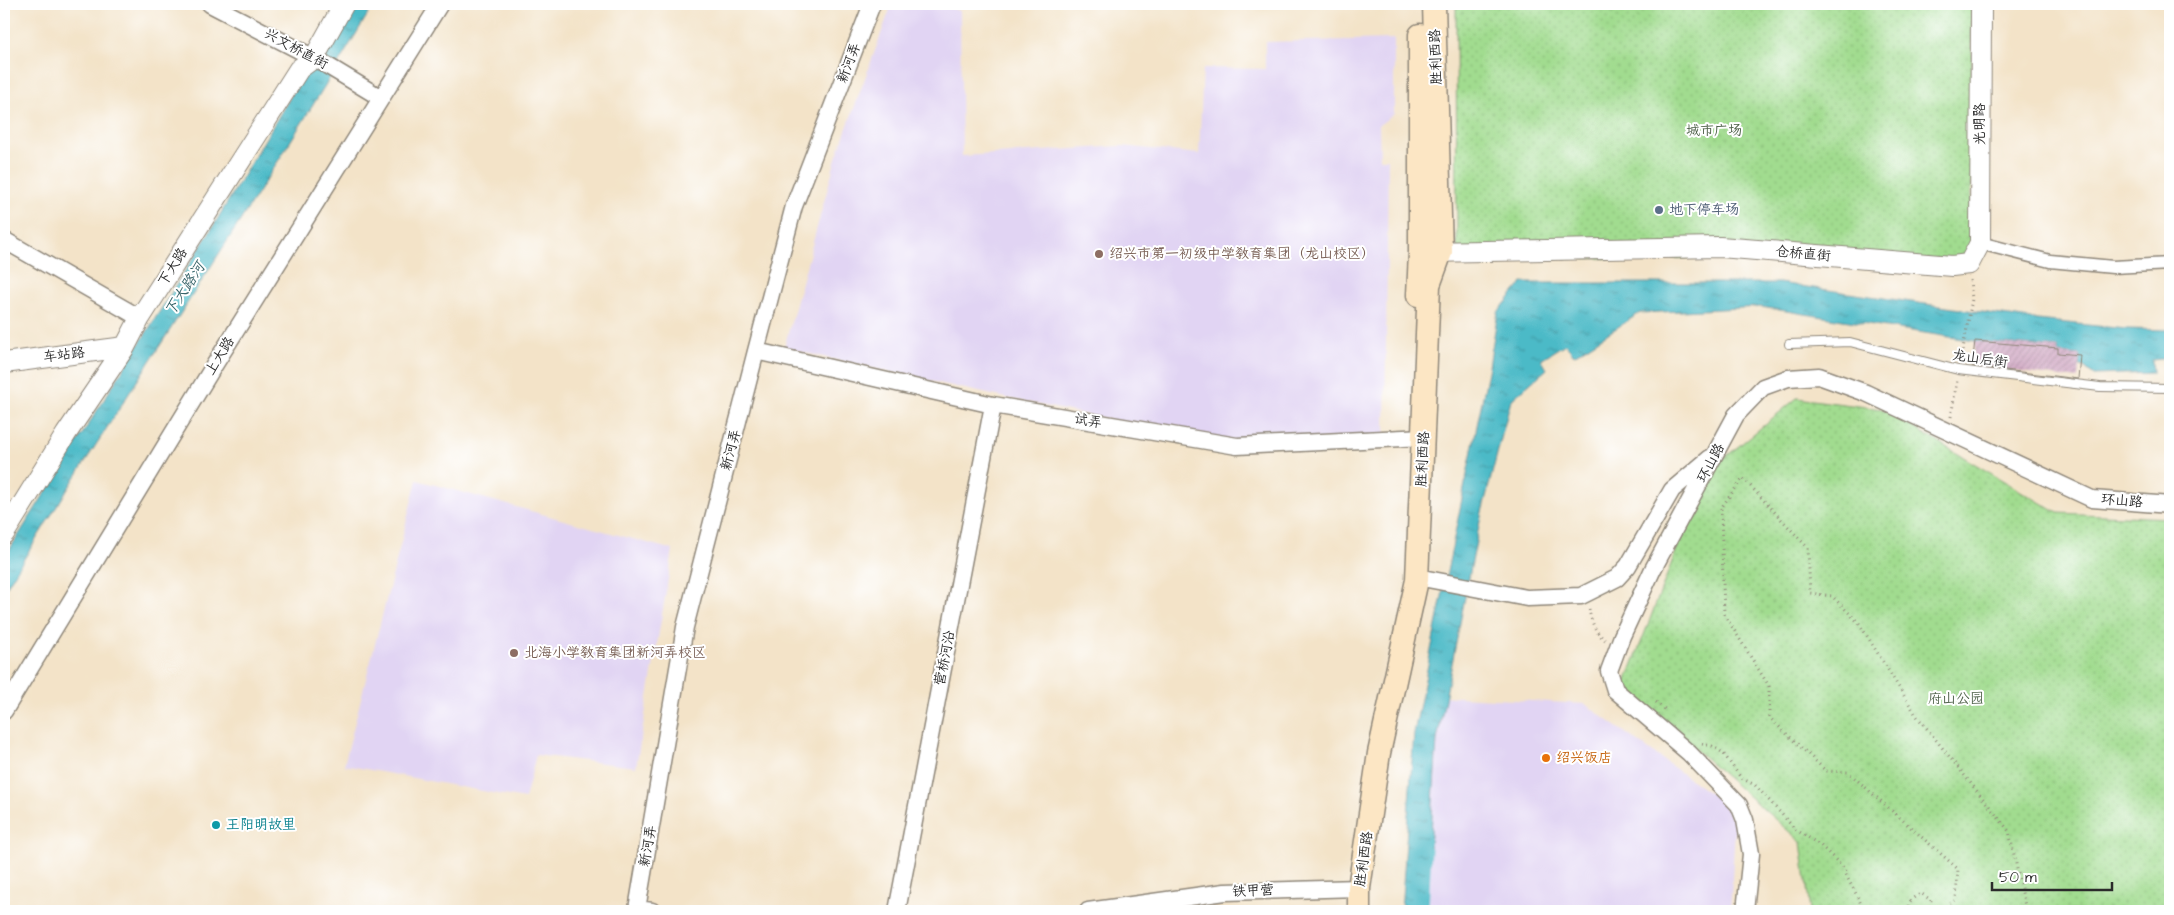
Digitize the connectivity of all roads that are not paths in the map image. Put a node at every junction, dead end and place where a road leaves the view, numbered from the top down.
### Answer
1 (210, 4) edge
2 (344, 4) edge
3 (440, 4) edge
4 (872, 4) edge
5 (1420, 4) edge
6 (1434, 4) edge
7 (1981, 4) edge
8 (316, 59) junction
9 (381, 98) junction
10 (4, 240) edge
11 (1980, 244) junction
12 (1431, 252) junction
13 (2170, 264) edge
14 (140, 318) junction
15 (1789, 344) dead end
16 (125, 348) junction
17 (756, 352) junction
18 (4, 363) edge
19 (2170, 388) edge
20 (993, 405) junction
21 (1418, 438) junction
22 (1716, 452) junction
23 (2170, 505) edge
24 (4, 534) edge
25 (1417, 576) junction
26 (4, 711) edge
27 (1352, 888) junction
28 (645, 910) edge
29 (897, 911) edge
30 (1088, 911) edge
31 (1347, 911) edge
32 (1359, 911) edge
33 (1745, 911) edge

1 - 8 street, 兴文桥直街
2 - 8 street, 下大路
3 - 9 street, 上大路
4 - 17 street, 新河弄
5 - 12 main road, 胜利西路
6 - 12 main road, 胜利西路
7 - 11 street, 光明路
8 - 9 street, 兴文桥直街
8 - 14 street, 下大路
9 - 26 street, 上大路
10 - 14 street
11 - 12 street, 仓桥直街
11 - 13 street
12 - 21 main road, 胜利西路
14 - 16 street, 下大路
15 - 19 lane, 龙山后街
16 - 18 street, 车站路
16 - 24 street, 下大路
17 - 20 street, 试弄
17 - 28 street, 新河弄
20 - 21 street, 试弄
20 - 29 street, 营桥河沿
21 - 25 main road, 胜利西路
21 - 27 main road, 胜利西路
22 - 23 street, 环山路
22 - 25 street
22 - 33 street, 环山路
25 - 27 main road, 胜利西路
27 - 30 street, 铁甲营
27 - 31 main road, 胜利西路
27 - 32 main road, 胜利西路

